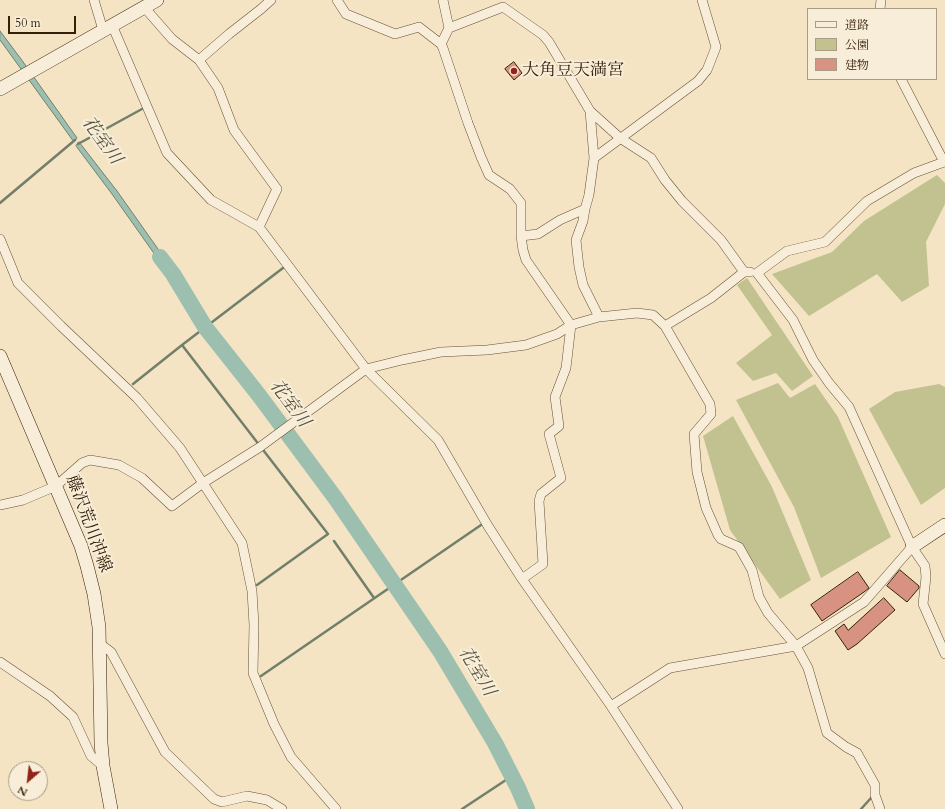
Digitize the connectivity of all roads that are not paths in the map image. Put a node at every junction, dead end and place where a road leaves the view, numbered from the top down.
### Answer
1 (94, 0) edge
2 (157, 0) edge
3 (271, 0) edge
4 (337, 0) edge
5 (443, 0) edge
6 (702, 0) edge
7 (144, 7) junction
8 (108, 27) junction
9 (450, 28) junction
10 (441, 44) junction
11 (199, 60) junction
12 (902, 80) edge
13 (4, 86) edge
14 (590, 111) junction
15 (620, 138) junction
16 (594, 158) junction
17 (584, 209) junction
18 (259, 227) junction
19 (521, 236) junction
20 (0, 239) edge
21 (744, 272) junction
22 (757, 272) junction
23 (598, 317) junction
24 (571, 325) junction
25 (665, 326) junction
26 (0, 356) edge
27 (366, 369) junction
28 (204, 483) junction
29 (56, 486) junction
30 (0, 505) edge
31 (945, 525) edge
32 (912, 547) junction
33 (522, 579) junction
34 (99, 643) junction
35 (796, 646) junction
36 (945, 654) edge
37 (0, 662) edge
38 (611, 706) junction
39 (102, 766) junction
40 (222, 802) junction
41 (111, 809) edge
42 (215, 809) edge
43 (282, 809) edge
44 (336, 809) edge
45 (678, 809) edge
46 (880, 809) edge

1 - 8 street
2 - 7 main road
3 - 11 street
4 - 10 street
5 - 9 street
6 - 15 street
7 - 8 main road
7 - 11 street
8 - 13 main road
8 - 18 street
9 - 10 street
9 - 14 street
10 - 19 street
11 - 18 street
12 - 22 street
14 - 15 street
14 - 16 street
15 - 16 street
15 - 21 street
16 - 17 street
17 - 19 street
17 - 23 street
18 - 27 street
19 - 24 street
20 - 28 street
21 - 22 street
21 - 25 street
22 - 32 street
23 - 24 street
23 - 25 street
24 - 27 street
24 - 33 street
25 - 35 street
26 - 29 main road, 藤沢荒川沖線
27 - 28 street
27 - 33 street
28 - 29 street
28 - 44 street
29 - 30 street
29 - 34 main road, 藤沢荒川沖線
31 - 32 main road
32 - 35 street
32 - 36 street
33 - 38 street
34 - 39 main road, 藤沢荒川沖線
34 - 40 street
35 - 38 street
35 - 46 street
37 - 39 street
38 - 45 street
39 - 41 main road, 藤沢荒川沖線
40 - 42 street
40 - 43 street

